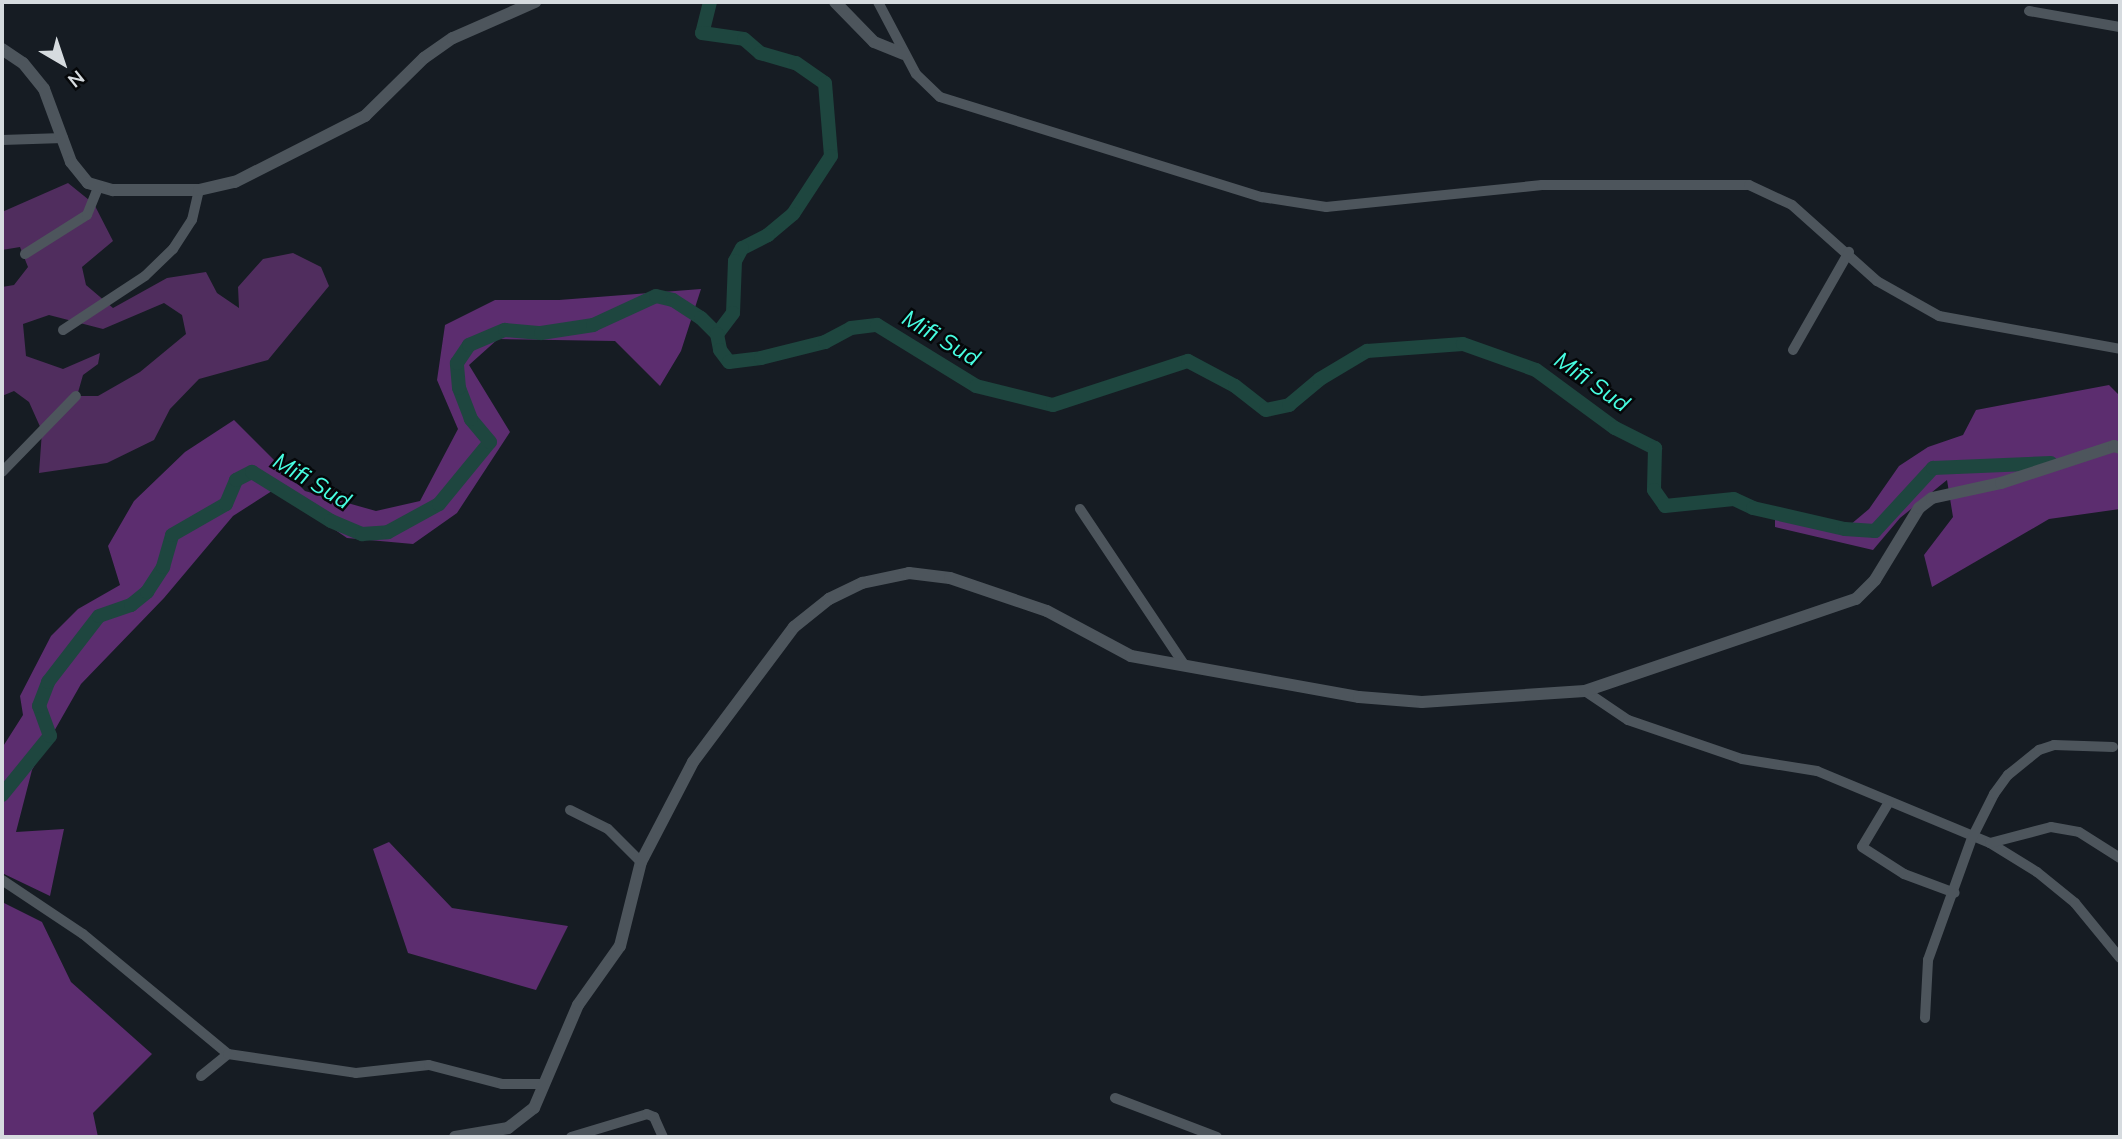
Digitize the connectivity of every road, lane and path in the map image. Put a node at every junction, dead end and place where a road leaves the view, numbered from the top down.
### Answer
1 (536, 2) edge
2 (835, 2) edge
3 (878, 2) edge
4 (2029, 11) dead end
5 (2120, 27) edge
6 (2, 49) edge
7 (904, 54) junction
8 (63, 138) junction
9 (2, 140) edge
10 (98, 188) junction
11 (199, 190) junction
12 (1849, 253) junction
13 (25, 254) dead end
14 (63, 330) dead end
15 (2120, 349) edge
16 (1793, 350) dead end
17 (76, 396) dead end
18 (2117, 447) edge
19 (2, 472) edge
20 (1080, 509) dead end
21 (1183, 663) junction
22 (1585, 691) junction
23 (2113, 747) dead end
24 (1889, 802) junction
25 (570, 810) dead end
26 (1972, 838) junction
27 (1990, 843) junction
28 (2120, 858) edge
29 (641, 862) junction
30 (2, 880) edge
31 (1955, 893) junction
32 (2120, 958) edge
33 (1925, 1018) dead end
34 (228, 1054) junction
35 (201, 1076) dead end
36 (542, 1084) junction
37 (1115, 1098) dead end
38 (455, 1137) edge
39 (570, 1137) edge
40 (663, 1137) edge
41 (1217, 1137) edge

1 - 11 street
2 - 7 street
3 - 7 street
4 - 5 street
6 - 8 street
7 - 12 street
8 - 9 street
8 - 10 street
10 - 11 street
10 - 13 street
11 - 14 street
12 - 15 street
12 - 16 street
17 - 19 street
18 - 22 street
20 - 21 street
21 - 22 street
21 - 29 street
22 - 24 street
23 - 26 street
24 - 26 street
24 - 31 street
25 - 29 street
26 - 27 street
26 - 31 street
27 - 28 street
27 - 32 street
29 - 36 street
30 - 34 street
31 - 33 street
34 - 35 street
34 - 36 street
36 - 38 street
37 - 41 street
39 - 40 street

